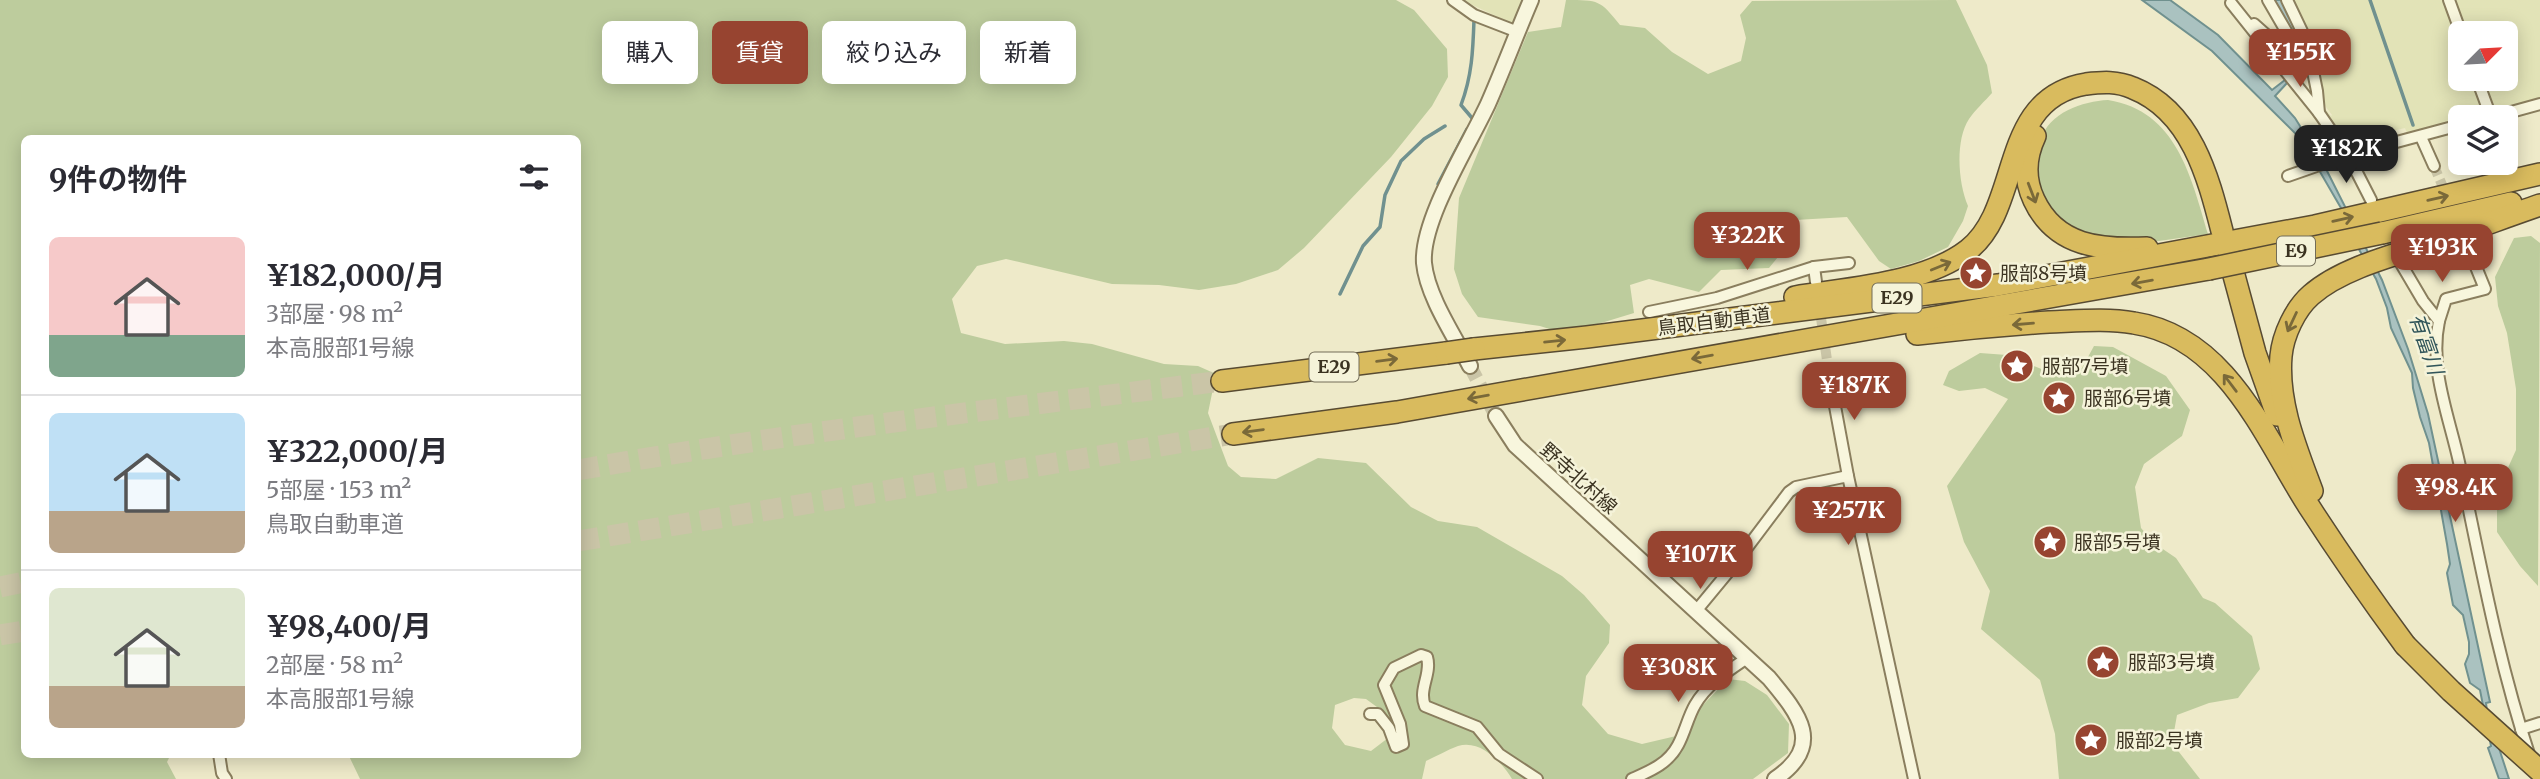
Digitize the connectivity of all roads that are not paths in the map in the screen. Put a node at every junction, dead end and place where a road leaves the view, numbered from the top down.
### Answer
1 (1453, 0) edge
2 (1531, 0) edge
3 (2268, 0) edge
4 (2287, 0) edge
5 (2449, 0) edge
6 (2229, 1) edge
7 (2457, 21) edge
8 (1518, 32) junction
9 (2285, 65) junction
10 (2540, 104) edge
11 (2518, 110) edge
12 (2319, 113) junction
13 (2448, 129) edge
14 (2421, 137) junction
15 (2348, 155) junction
16 (2434, 166) tunnel mouth
17 (2540, 174) edge
18 (2288, 176) dead end
19 (2540, 194) edge
20 (2540, 205) edge
21 (2371, 206) junction
22 (2254, 238) junction
23 (2216, 249) junction
24 (2396, 259) junction
25 (2474, 262) tunnel mouth
26 (1849, 263) dead end
27 (1814, 267) junction
28 (1816, 282) dead end
29 (1649, 312) dead end
30 (2439, 321) junction
31 (1587, 337) junction
32 (1769, 345) junction
33 (1472, 358) junction
34 (1829, 374) tunnel mouth
35 (1222, 381) tunnel mouth
36 (1496, 416) tunnel mouth
37 (1233, 434) tunnel mouth
38 (2280, 454) junction
39 (1848, 475) junction
40 (2315, 500) junction
41 (1696, 611) junction
42 (2407, 642) junction
43 (1747, 657) junction
44 (1370, 714) dead end
45 (2540, 723) edge
46 (2521, 729) junction
47 (220, 758) edge
48 (2540, 763) edge
49 (2540, 772) edge
50 (226, 779) edge
51 (1537, 779) edge
52 (1632, 779) edge
53 (1775, 779) edge
54 (1914, 779) edge
55 (2538, 779) edge

1 - 8 street
2 - 8 street
3 - 9 street
4 - 12 street
5 - 7 street
6 - 9 street
8 - 33 street
9 - 12 street
10 - 11 street
12 - 15 street
13 - 14 street
14 - 15 street
14 - 16 street
15 - 18 street
15 - 21 street
21 -> 17 highway, E9
19 - 23 highway, E9, bridge
20 - 24 highway
22 -> 21 highway, E9
22 - 23 highway, E9
23 -> 22 highway
23 - 31 highway, 鳥取自動車道 / E29
31 -> 23 highway
23 -> 32 highway, 鳥取自動車道 / E29
23 - 38 highway
23 - 40 highway
24 - 30 street
24 -> 40 highway
25 - 30 street
26 - 27 street
27 - 28 street
27 - 29 street
30 - 46 street
33 -> 31 highway, 鳥取自動車道 / E29
32 -> 37 highway, 鳥取自動車道 / E29
38 -> 32 highway
35 -> 33 highway, 鳥取自動車道 / E29, bridge
34 - 39 street
36 - 41 street, 野寺北村線
38 - 42 highway
39 - 41 street
39 - 54 street
40 - 42 highway
41 - 43 street, 野寺北村線
42 - 48 highway
42 - 49 highway, bridge
43 - 52 street
43 - 53 street, 野寺北村線
44 - 51 street
45 - 46 street
46 - 55 street
47 - 50 street

